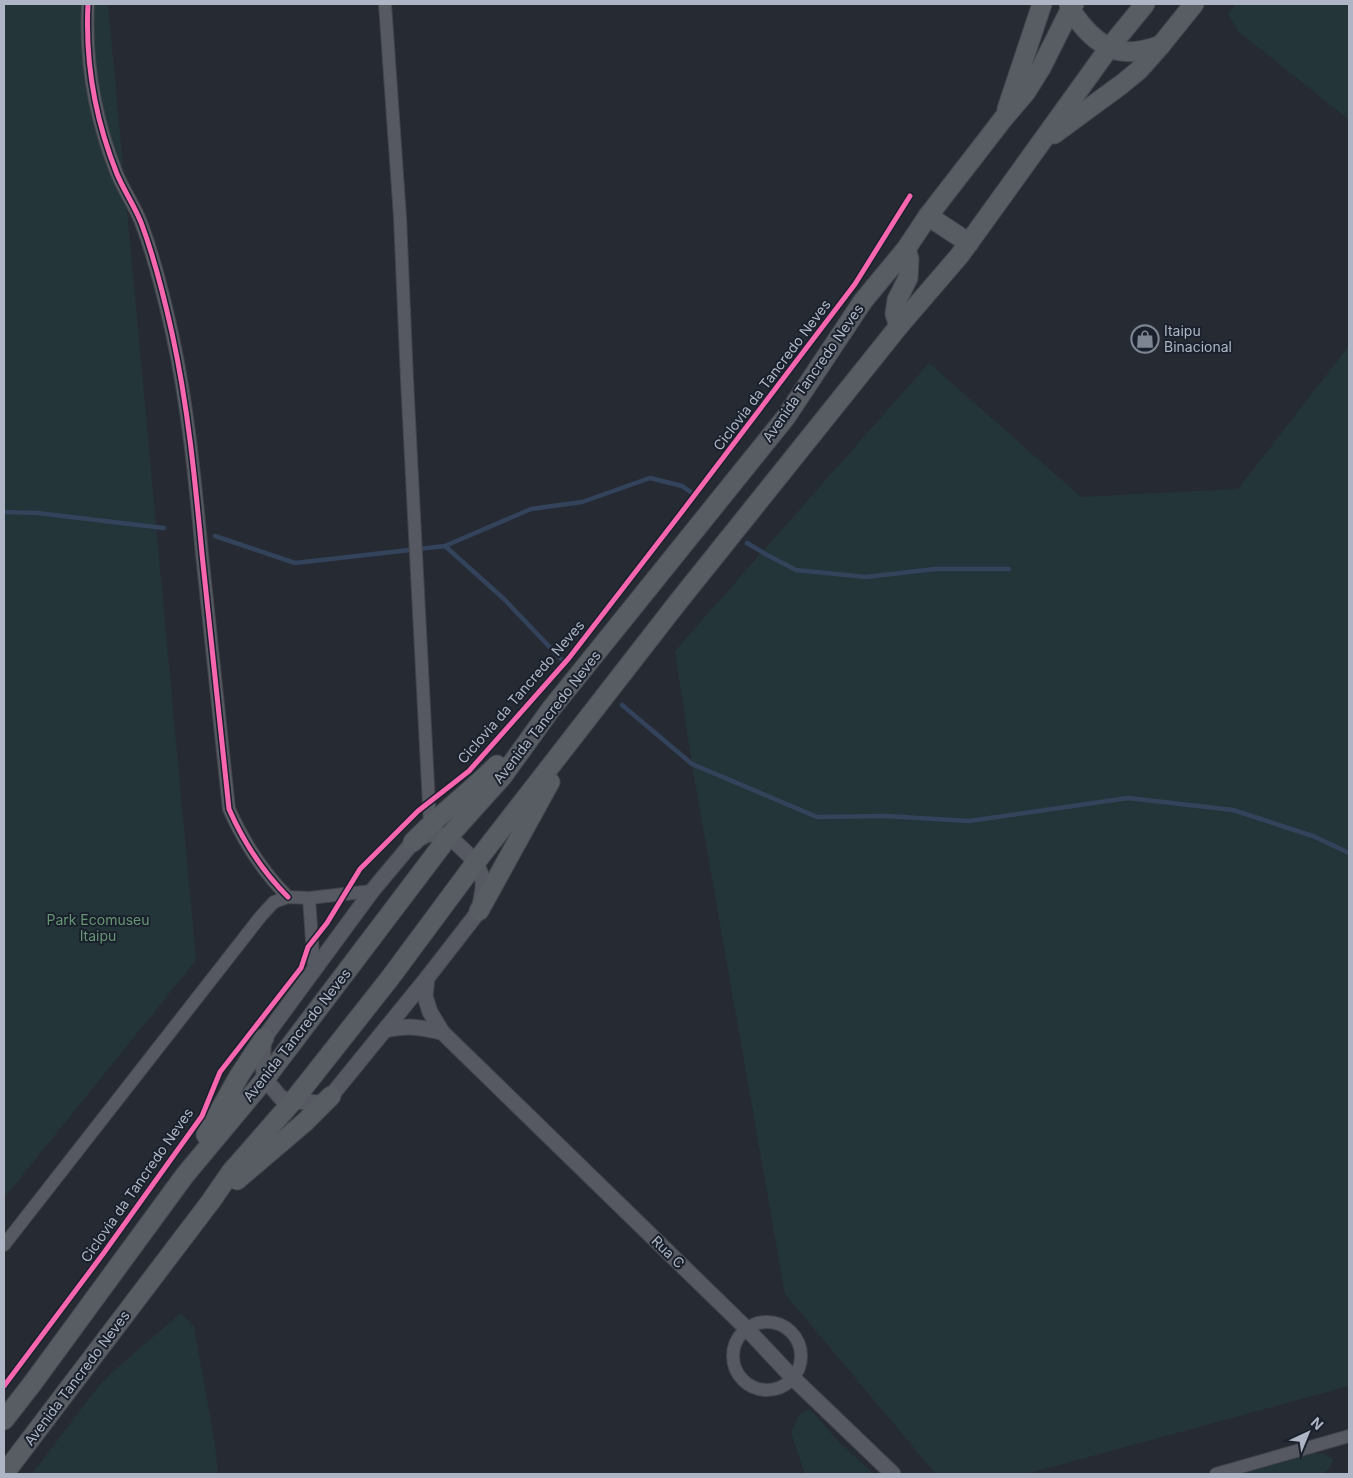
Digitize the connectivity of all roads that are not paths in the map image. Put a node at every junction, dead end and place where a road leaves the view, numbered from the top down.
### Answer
1 (88, 4) edge
2 (385, 4) edge
3 (1042, 4) edge
4 (1145, 4) edge
5 (1194, 4) edge
6 (1071, 6) edge
7 (1161, 45) junction
8 (1109, 48) junction
9 (1003, 119) junction
10 (1038, 145) junction
11 (928, 216) junction
12 (969, 243) junction
13 (906, 249) junction
14 (899, 326) junction
15 (552, 708) junction
16 (576, 734) junction
17 (430, 824) junction
18 (449, 836) junction
19 (412, 842) junction
20 (476, 862) junction
21 (372, 891) junction
22 (288, 897) junction
23 (310, 898) junction
24 (479, 911) junction
25 (314, 969) junction
26 (427, 978) junction
27 (385, 1030) junction
28 (442, 1032) junction
29 (264, 1038) junction
30 (266, 1079) junction
31 (331, 1096) junction
32 (293, 1101) junction
33 (185, 1175) junction
34 (211, 1201) junction
35 (4, 1245) edge
36 (746, 1328) junction
37 (793, 1378) junction
38 (4, 1420) edge
39 (1349, 1436) edge
40 (4, 1474) edge
41 (893, 1474) edge
42 (1216, 1474) edge

1 - 22 street
2 - 17 street
3 - 9 main road
4 - 8 main road
5 - 7 main road
6 - 8 main road
6 - 9 main road, Avenida Tancredo Neves
7 - 8 main road
7 - 10 main road
8 - 10 main road, Avenida Tancredo Neves
9 - 11 main road, Avenida Tancredo Neves
10 - 12 main road, Avenida Tancredo Neves
11 - 12 main road
11 - 13 main road, Avenida Tancredo Neves
12 - 14 main road, Avenida Tancredo Neves
13 - 14 main road
13 - 15 main road, Avenida Tancredo Neves
14 - 16 main road, Avenida Tancredo Neves
15 - 17 main road
15 - 18 main road, Avenida Tancredo Neves
16 - 20 main road, Avenida Tancredo Neves
16 - 24 main road
17 - 19 main road
18 - 19 street
18 - 20 street
18 - 30 main road, Avenida Tancredo Neves
19 - 21 street
20 - 24 street
20 - 32 main road, Avenida Tancredo Neves
21 - 23 street
21 - 25 street
22 - 23 street
22 - 35 street
23 - 25 street
24 - 26 street
25 - 29 street
26 - 27 street
26 - 28 street, Rua C
27 - 28 street
27 - 31 street
28 - 36 street, Rua C
29 - 30 street
29 - 33 main road
30 - 32 street
30 - 33 main road, Avenida Tancredo Neves
31 - 32 street
31 - 34 main road
32 - 34 main road, Avenida Tancredo Neves
33 - 38 main road, Avenida Tancredo Neves
34 - 40 main road, Avenida Tancredo Neves
36 - 37 street, Rua C
36 - 37 street
36 - 37 street
37 - 41 street, Rua C
39 - 42 street

